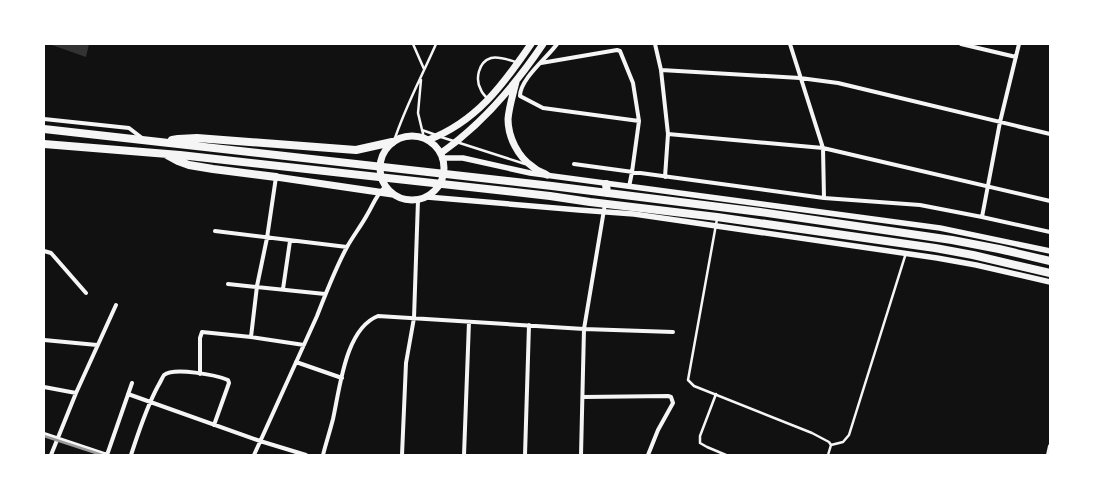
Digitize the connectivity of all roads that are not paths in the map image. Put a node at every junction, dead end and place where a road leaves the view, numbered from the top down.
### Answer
1 (413, 44) edge
2 (436, 44) edge
3 (530, 44) edge
4 (543, 44) edge
5 (557, 44) edge
6 (655, 44) edge
7 (790, 44) edge
8 (961, 44) edge
9 (1019, 44) edge
10 (1016, 57) junction
11 (518, 62) junction
12 (541, 63) junction
13 (425, 70) junction
14 (661, 70) junction
15 (421, 78) junction
16 (800, 78) junction
17 (516, 81) junction
18 (488, 100) junction
19 (44, 119) edge
20 (639, 121) junction
21 (1000, 122) junction
22 (44, 129) edge
23 (422, 130) junction
24 (668, 134) junction
25 (1050, 134) edge
26 (439, 136) junction
27 (426, 139) junction
28 (144, 140) junction
29 (393, 141) junction
30 (457, 141) junction
31 (166, 142) junction
32 (44, 144) edge
33 (823, 148) junction
34 (165, 153) junction
35 (442, 156) junction
36 (574, 164) dead end
37 (533, 167) junction
38 (632, 172) junction
39 (547, 175) junction
40 (276, 176) junction
41 (665, 177) junction
42 (606, 184) junction
43 (629, 187) junction
44 (987, 187) junction
45 (382, 189) junction
46 (607, 193) junction
47 (427, 197) junction
48 (824, 198) junction
49 (418, 200) junction
50 (1050, 201) edge
51 (605, 208) junction
52 (982, 217) junction
53 (717, 221) junction
54 (215, 231) dead end
55 (1050, 232) edge
56 (267, 238) junction
57 (290, 241) junction
58 (347, 247) junction
59 (44, 251) edge
60 (1050, 251) edge
61 (906, 253) junction
62 (1050, 261) edge
63 (1050, 272) edge
64 (1050, 282) edge
65 (228, 284) dead end
66 (258, 286) junction
67 (283, 289) junction
68 (86, 294) dead end
69 (325, 294) junction
70 (116, 305) dead end
71 (414, 318) junction
72 (469, 322) junction
73 (529, 325) junction
74 (584, 329) junction
75 (673, 332) dead end
76 (251, 336) junction
77 (44, 340) edge
78 (97, 345) junction
79 (304, 345) junction
80 (296, 362) junction
81 (200, 374) junction
82 (342, 378) junction
83 (132, 383) dead end
84 (44, 388) edge
85 (76, 393) junction
86 (128, 394) junction
87 (716, 394) junction
88 (583, 398) junction
89 (150, 401) junction
90 (214, 425) junction
91 (44, 434) edge
92 (56, 438) junction
93 (260, 441) junction
94 (831, 445) junction
95 (1050, 446) edge
96 (50, 455) edge
97 (107, 455) edge
98 (131, 455) edge
99 (254, 455) edge
100 (306, 455) edge
101 (322, 455) edge
102 (402, 455) edge
103 (464, 455) edge
104 (524, 455) edge
105 (581, 455) edge
106 (648, 455) edge
107 (726, 455) edge
108 (828, 455) edge
109 (1048, 455) edge

1 - 13 lane
2 - 13 lane
3 - 11 main road
4 - 17 main road
5 - 12 street
6 - 14 street
7 - 16 street
8 - 10 street
9 - 10 street
10 - 21 street
11 - 18 main road
11 - 18 lane
12 - 20 street
12 - 20 street
13 - 15 lane
14 - 16 street
14 - 24 street
15 - 23 lane
15 - 29 lane
16 - 21 street
16 - 33 street
17 - 30 main road
17 - 37 main road
18 - 26 main road
19 - 28 street
20 - 38 street
21 - 25 street
21 - 44 street
22 - 28 highway
23 - 26 lane
23 - 27 lane
24 - 33 street
24 - 41 street
26 - 27 main road
26 - 30 lane
27 - 29 main road
27 - 35 main road
28 - 31 highway
29 - 31 highway
29 - 45 main road
30 - 35 main road
30 - 37 lane
31 - 46 highway
32 - 34 highway
33 - 44 street
33 - 48 street
34 - 40 highway
34 - 51 highway
35 - 39 street
35 - 47 main road
36 - 38 street
37 - 39 main road
38 - 41 street
38 - 43 street
39 - 42 street
40 - 45 main road
40 - 56 street
41 - 48 street
42 - 43 street
42 - 46 highway
43 - 60 street
44 - 50 street
44 - 52 street
45 - 49 main road
45 - 58 street
46 - 62 highway
47 - 49 main road
47 - 51 street
48 - 52 street
49 - 71 street
51 - 53 highway
51 - 74 street
52 - 55 street
53 - 61 street
53 - 63 highway
53 - 87 lane
54 - 56 street
56 - 57 street
56 - 66 street
57 - 58 street
57 - 67 street
58 - 69 street
59 - 68 street
61 - 64 street
61 - 94 lane
65 - 66 street
66 - 67 street
66 - 76 street
67 - 69 street
69 - 79 street
70 - 78 street
71 - 72 street
71 - 82 street
71 - 102 street
72 - 73 street
72 - 103 street
73 - 74 street
73 - 104 street
74 - 75 street
74 - 88 street
76 - 79 street
76 - 81 street
77 - 78 street
78 - 85 street
79 - 80 street
80 - 82 street
80 - 93 street
81 - 89 street
81 - 90 street
82 - 101 street
83 - 86 street
84 - 85 street
85 - 92 street
86 - 89 street
86 - 97 street
87 - 94 lane
87 - 107 lane
88 - 105 street
88 - 106 street
89 - 90 street
89 - 98 street
90 - 93 street
91 - 92 street
92 - 96 street
92 - 97 street
93 - 99 street
93 - 100 street
94 - 108 lane
95 - 109 street

